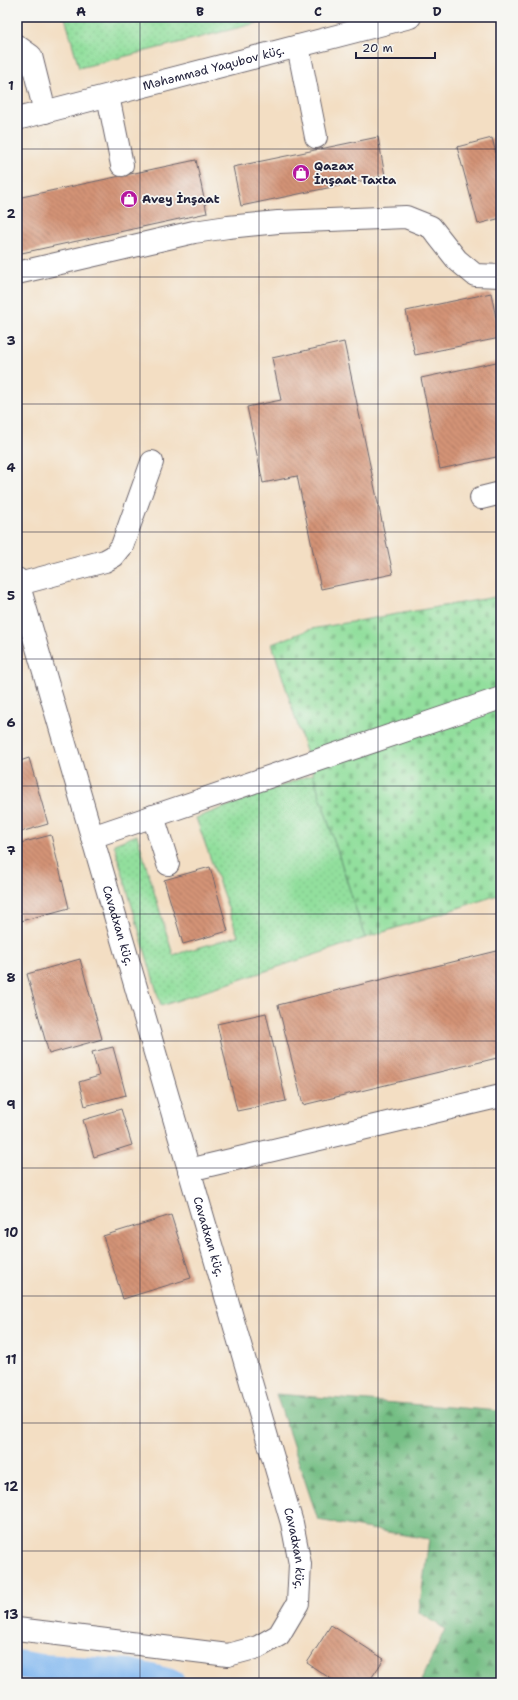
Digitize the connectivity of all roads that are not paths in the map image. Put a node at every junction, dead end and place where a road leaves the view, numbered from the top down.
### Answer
1 (410, 17) edge
2 (17, 46) edge
3 (298, 46) junction
4 (108, 96) junction
5 (45, 112) junction
6 (17, 119) edge
7 (316, 137) dead end
8 (122, 165) dead end
9 (17, 273) edge
10 (501, 276) edge
11 (152, 462) dead end
12 (18, 582) edge
13 (501, 698) edge
14 (152, 816) junction
15 (92, 837) junction
16 (168, 864) dead end
17 (501, 1096) edge
18 (189, 1170) junction
19 (17, 1629) edge

1 - 3 street, Məhəmməd Yaqubov küç.
2 - 5 street
3 - 4 street, Məhəmməd Yaqubov küç.
3 - 7 street
4 - 5 street, Məhəmməd Yaqubov küç.
4 - 8 street
5 - 6 street, Məhəmməd Yaqubov küç.
9 - 10 street
11 - 12 street
12 - 15 street, Cavadxan küç.
13 - 14 street
14 - 15 street
14 - 16 street
15 - 18 street, Cavadxan küç.
17 - 18 street
18 - 19 street, Cavadxan küç.

